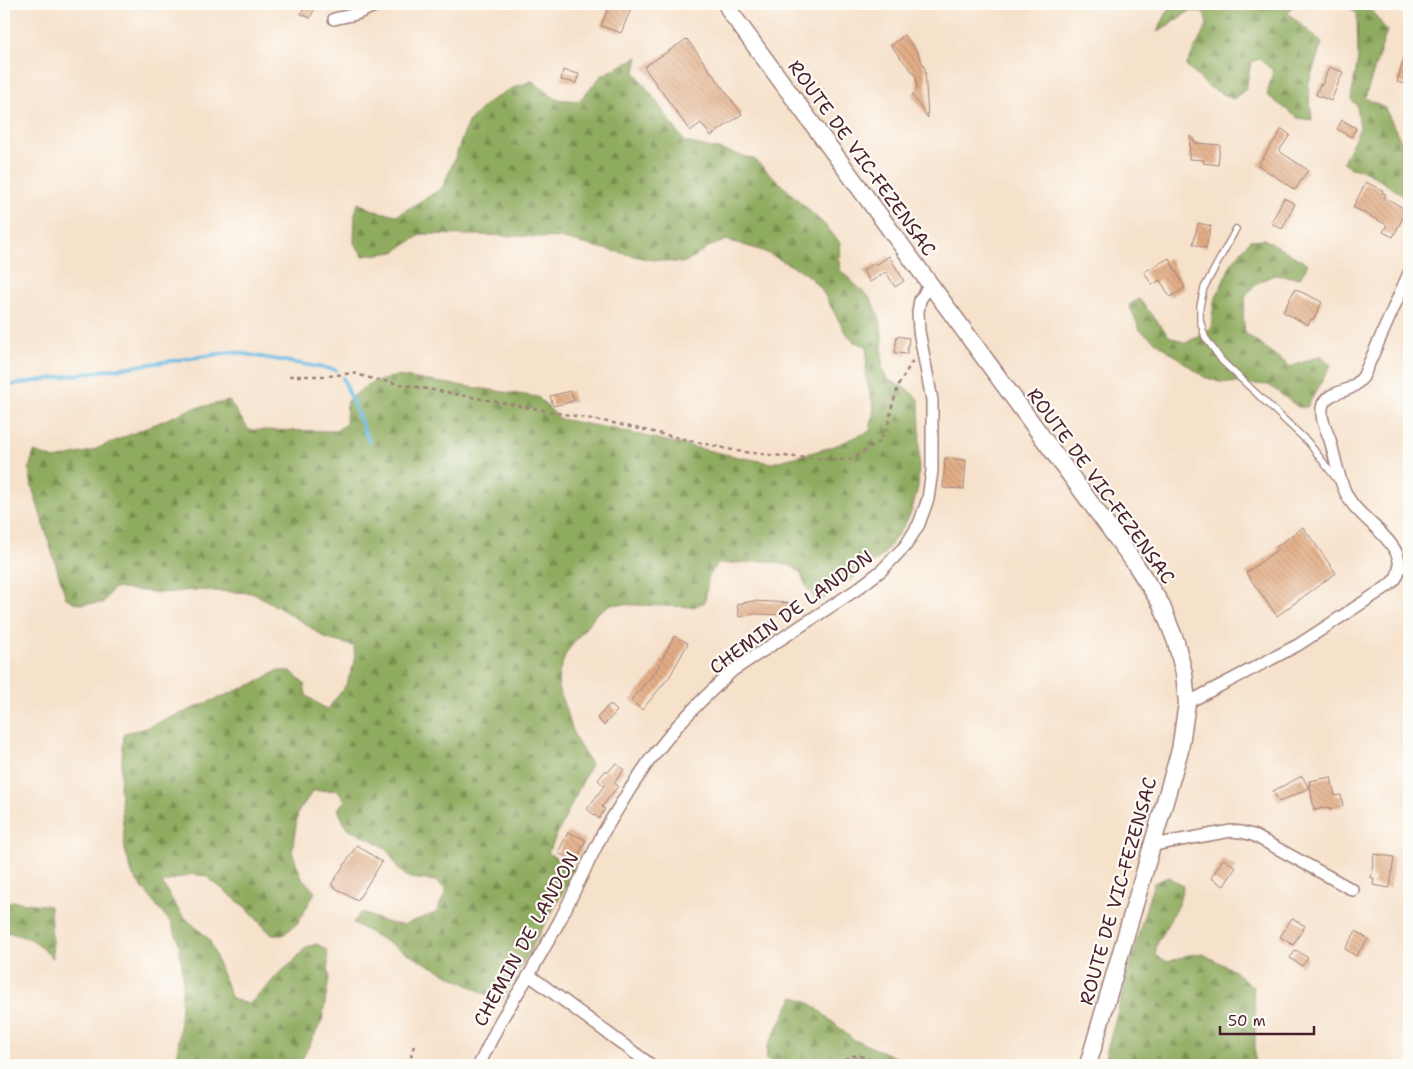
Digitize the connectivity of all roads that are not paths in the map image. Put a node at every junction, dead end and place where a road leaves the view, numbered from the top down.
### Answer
1 (379, 4) edge
2 (726, 4) edge
3 (334, 19) dead end
4 (1236, 229) dead end
5 (1409, 273) edge
6 (930, 285) junction
7 (1343, 486) junction
8 (1187, 703) junction
9 (1153, 845) junction
10 (1353, 890) dead end
11 (530, 975) junction
12 (478, 1065) edge
13 (652, 1065) edge
14 (1088, 1065) edge

1 - 3 street
2 - 6 main road, ROUTE DE VIC-FEZENSAC
4 - 7 lane
5 - 7 street
6 - 8 main road, ROUTE DE VIC-FEZENSAC
6 - 11 street, CHEMIN DE LANDON
7 - 8 street
8 - 9 main road, ROUTE DE VIC-FEZENSAC
9 - 10 street
9 - 14 main road, ROUTE DE VIC-FEZENSAC
11 - 12 street, CHEMIN DE LANDON
11 - 13 street

